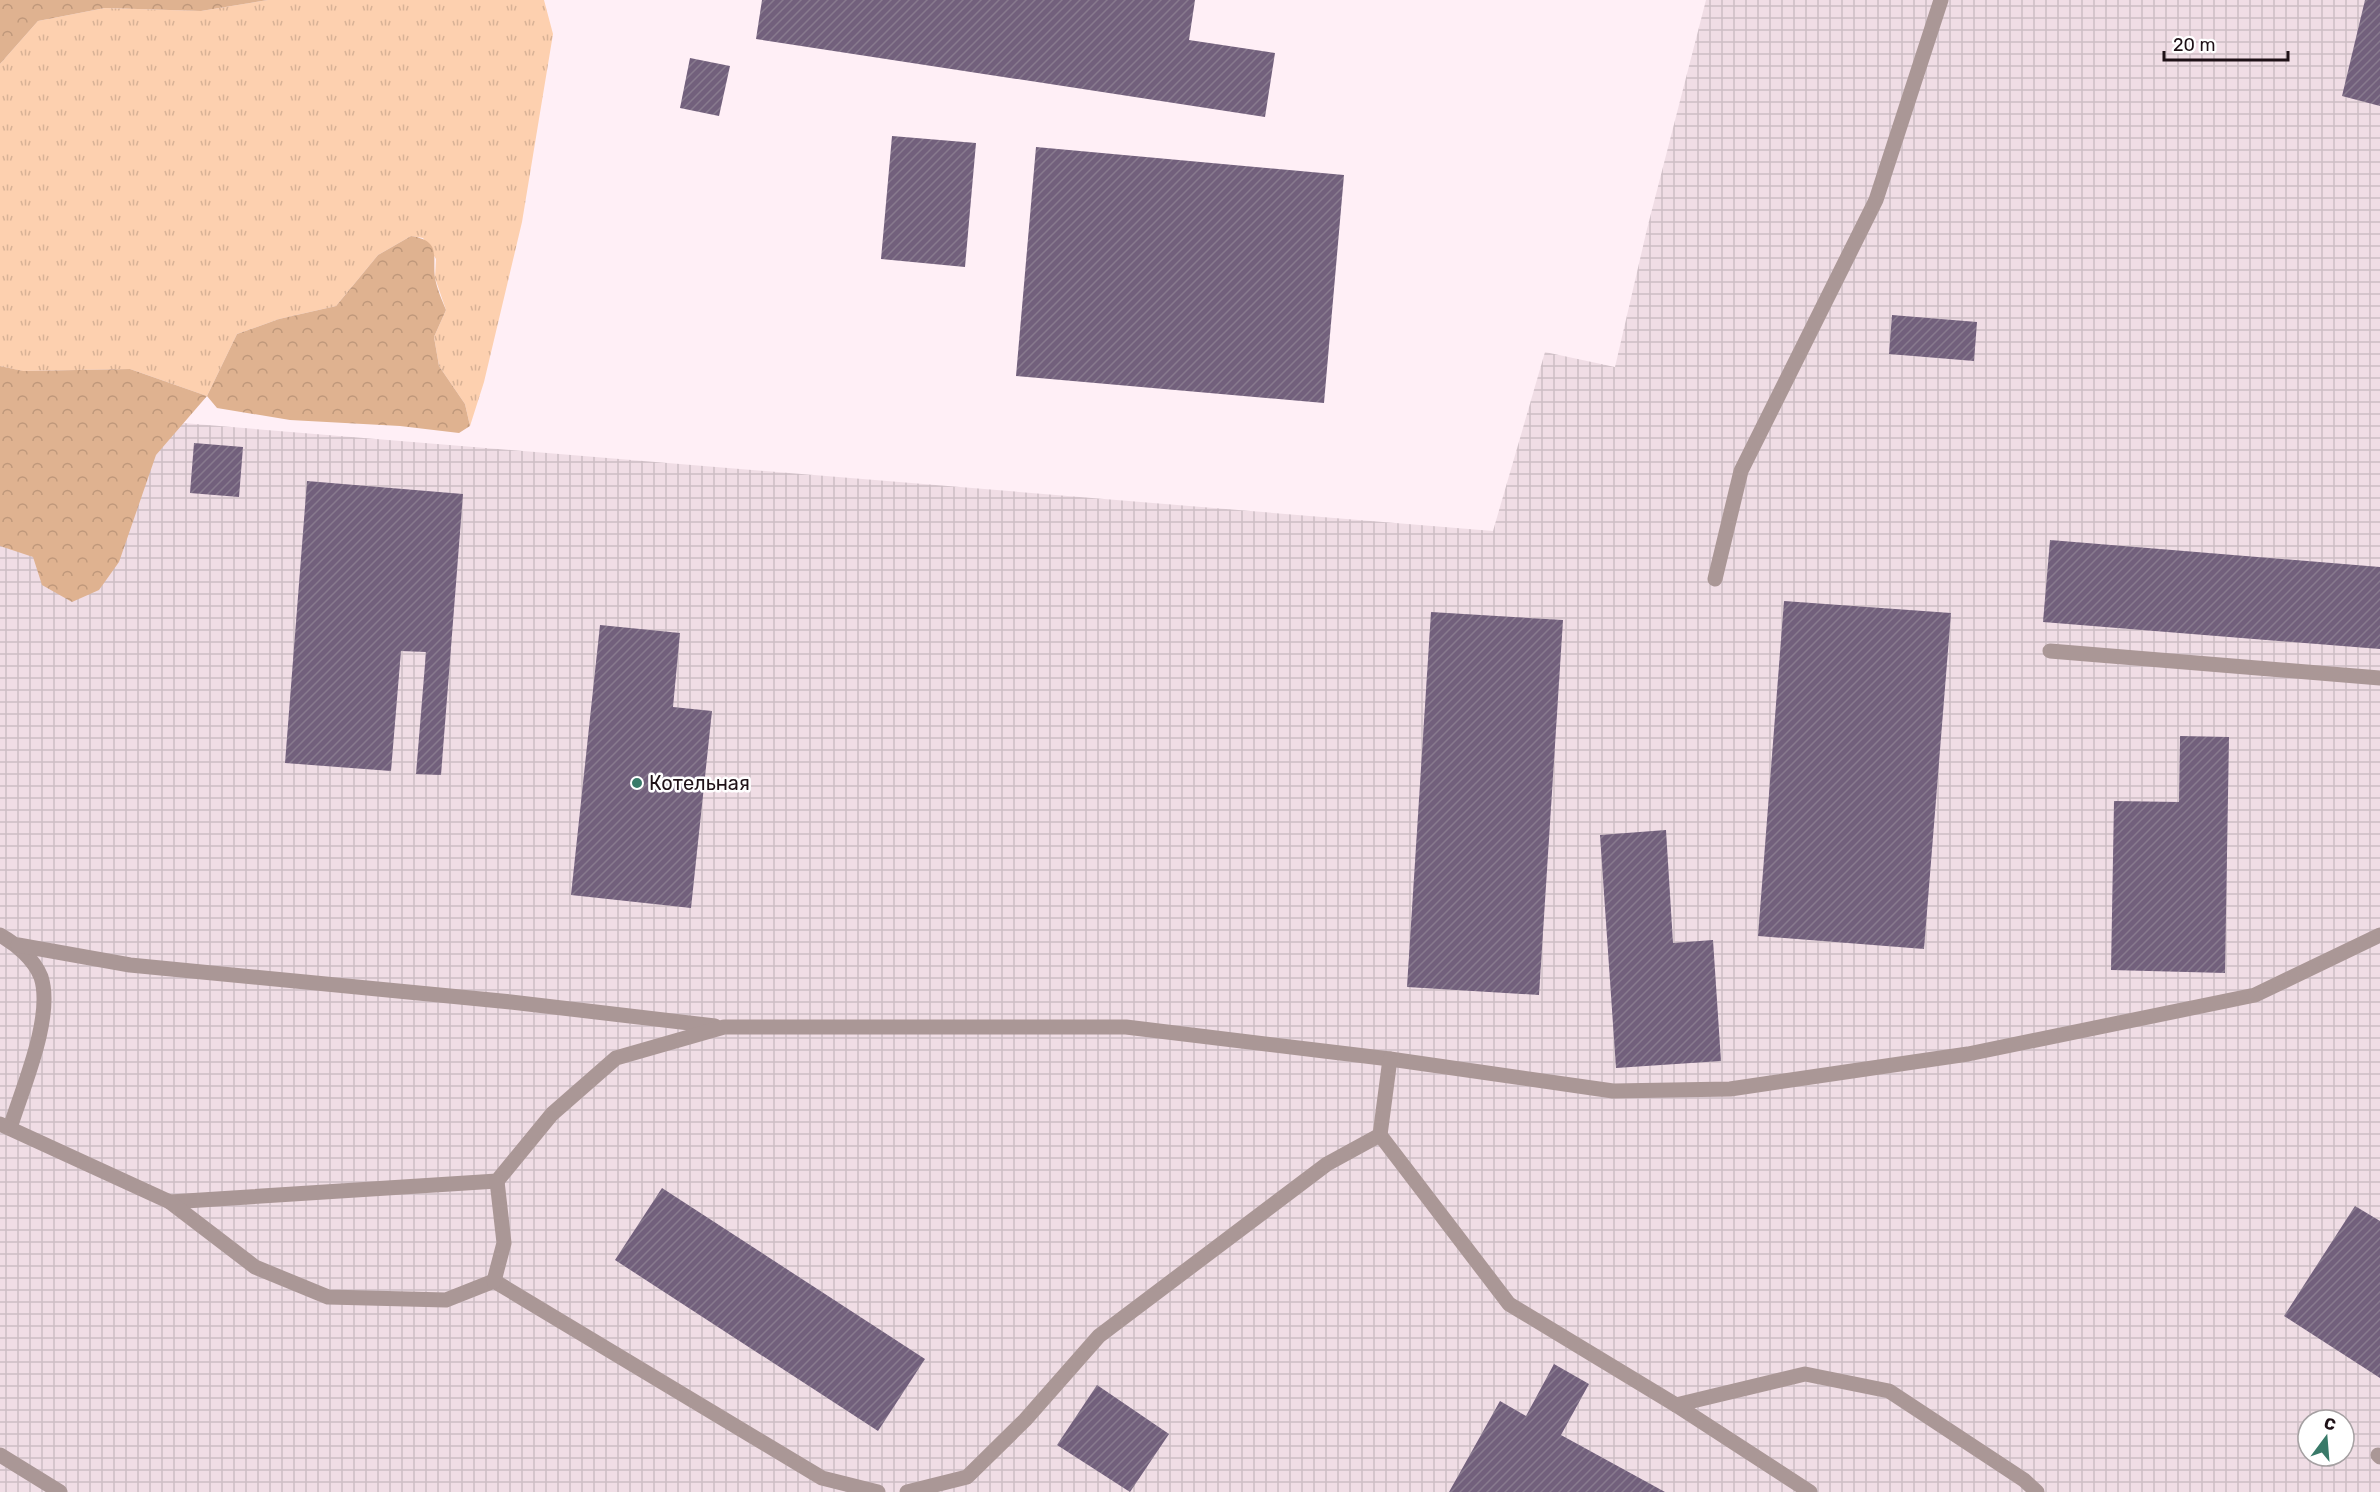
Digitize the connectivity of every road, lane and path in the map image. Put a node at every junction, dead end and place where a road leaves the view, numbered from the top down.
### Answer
1 (1941, 0) edge
2 (1715, 579) dead end
3 (2050, 651) dead end
4 (2380, 678) edge
5 (0, 935) edge
6 (2380, 935) edge
7 (18, 945) junction
8 (724, 1027) junction
9 (1390, 1059) junction
10 (5, 1126) edge
11 (1380, 1135) junction
12 (497, 1181) junction
13 (170, 1202) junction
14 (494, 1281) junction
15 (1676, 1405) junction
16 (0, 1455) edge
17 (60, 1492) edge
18 (878, 1492) edge
19 (907, 1492) edge
20 (1810, 1492) edge
21 (2037, 1492) edge

1 - 2 lane
3 - 4 lane
5 - 7 lane
6 - 9 lane
7 - 8 lane
7 - 10 lane
8 - 9 lane
8 - 12 lane
9 - 11 lane
10 - 13 lane
11 - 15 lane
11 - 19 lane
12 - 13 lane
12 - 14 lane
13 - 14 lane
14 - 18 lane
15 - 20 lane
15 - 21 lane
16 - 17 lane

